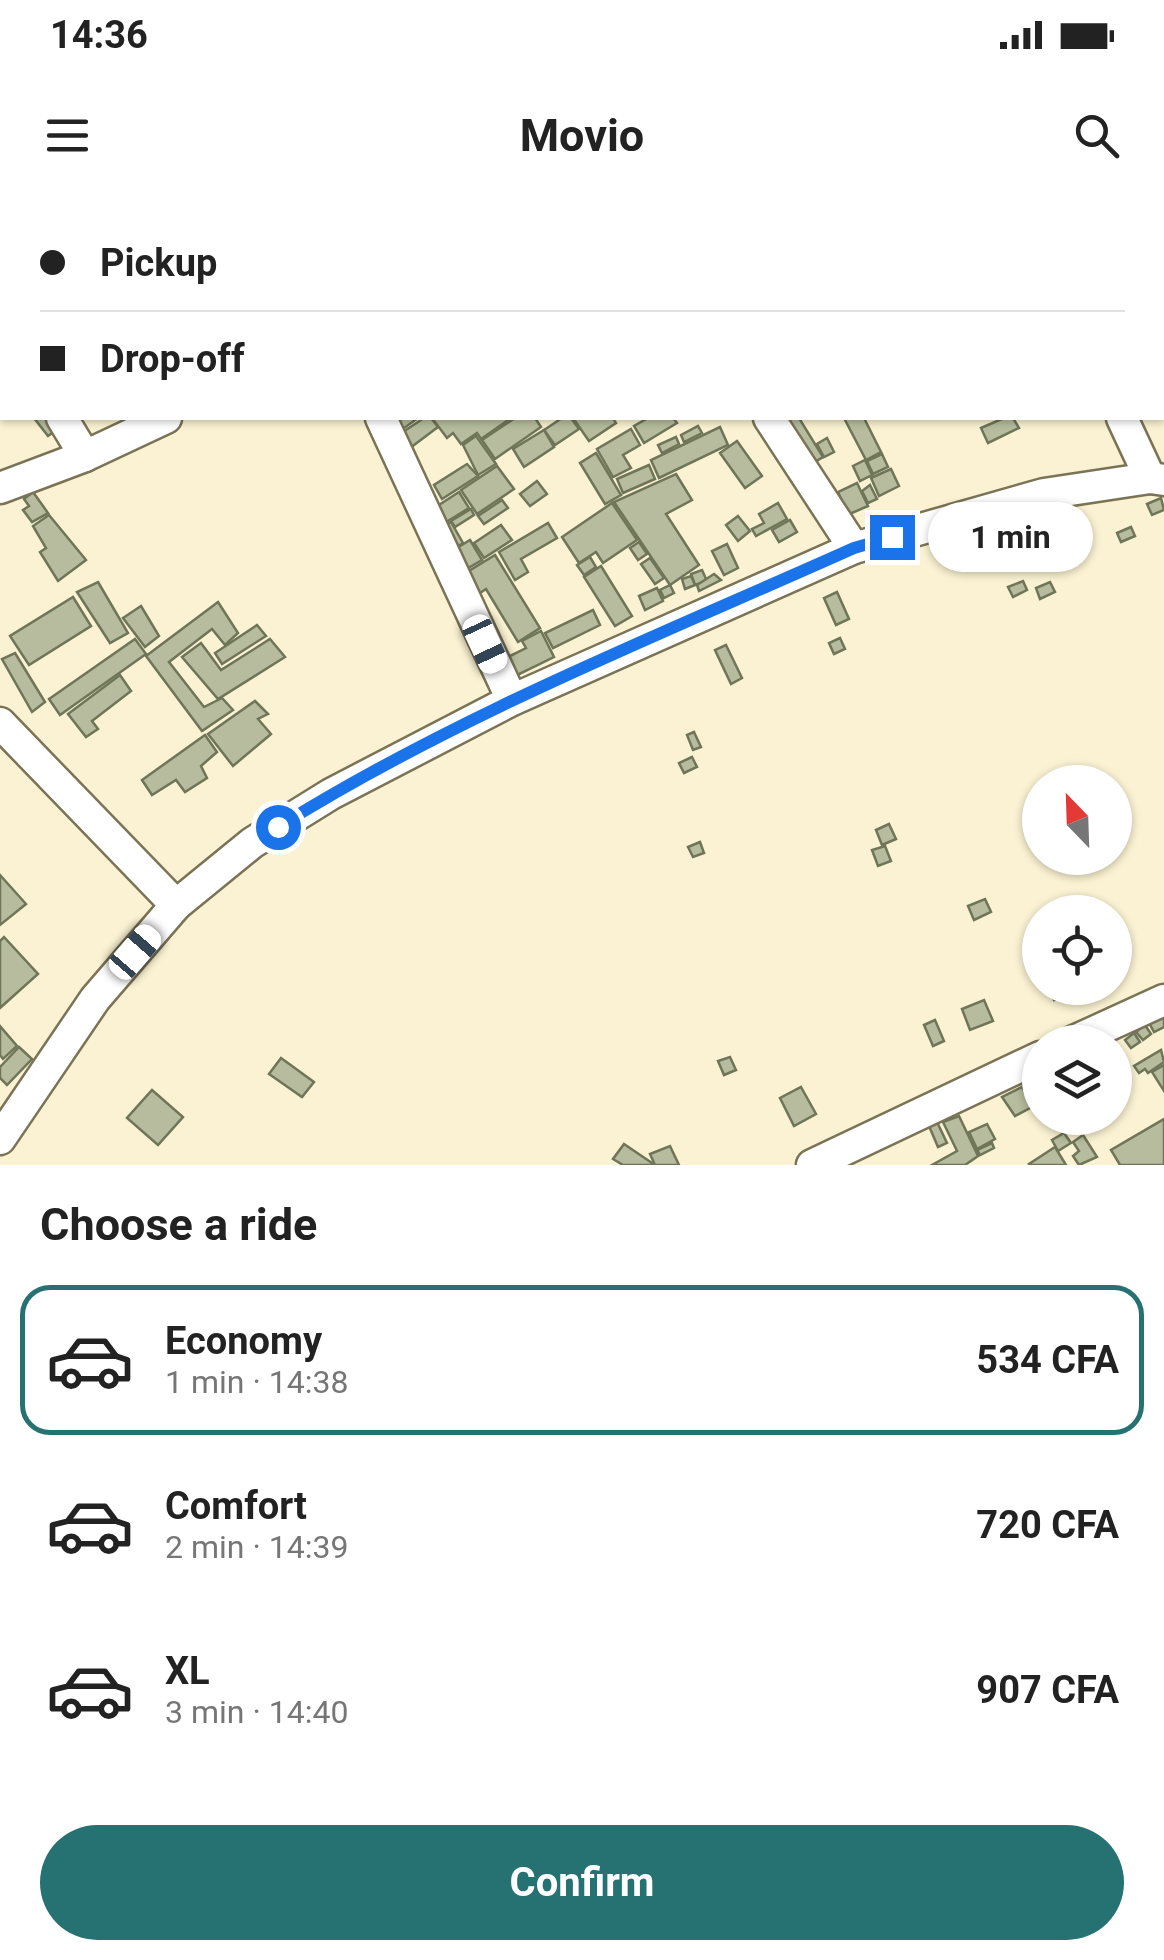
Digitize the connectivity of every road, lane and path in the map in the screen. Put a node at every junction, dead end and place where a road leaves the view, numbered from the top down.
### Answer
1 (63, 420) edge
2 (162, 420) edge
3 (381, 420) edge
4 (770, 420) edge
5 (1123, 420) edge
6 (85, 456) junction
7 (1157, 479) edge
8 (0, 488) edge
9 (854, 548) junction
10 (512, 700) junction
11 (0, 724) edge
12 (176, 905) junction
13 (1164, 1000) edge
14 (1109, 1025) edge
15 (1022, 1066) edge
16 (0, 1139) edge
17 (812, 1165) edge

1 - 6 street
2 - 6 street
3 - 10 street
4 - 9 street
5 - 7 street
6 - 8 street
7 - 9 street
9 - 10 street
10 - 12 street
11 - 12 street
12 - 16 street
13 - 14 street
15 - 17 street

